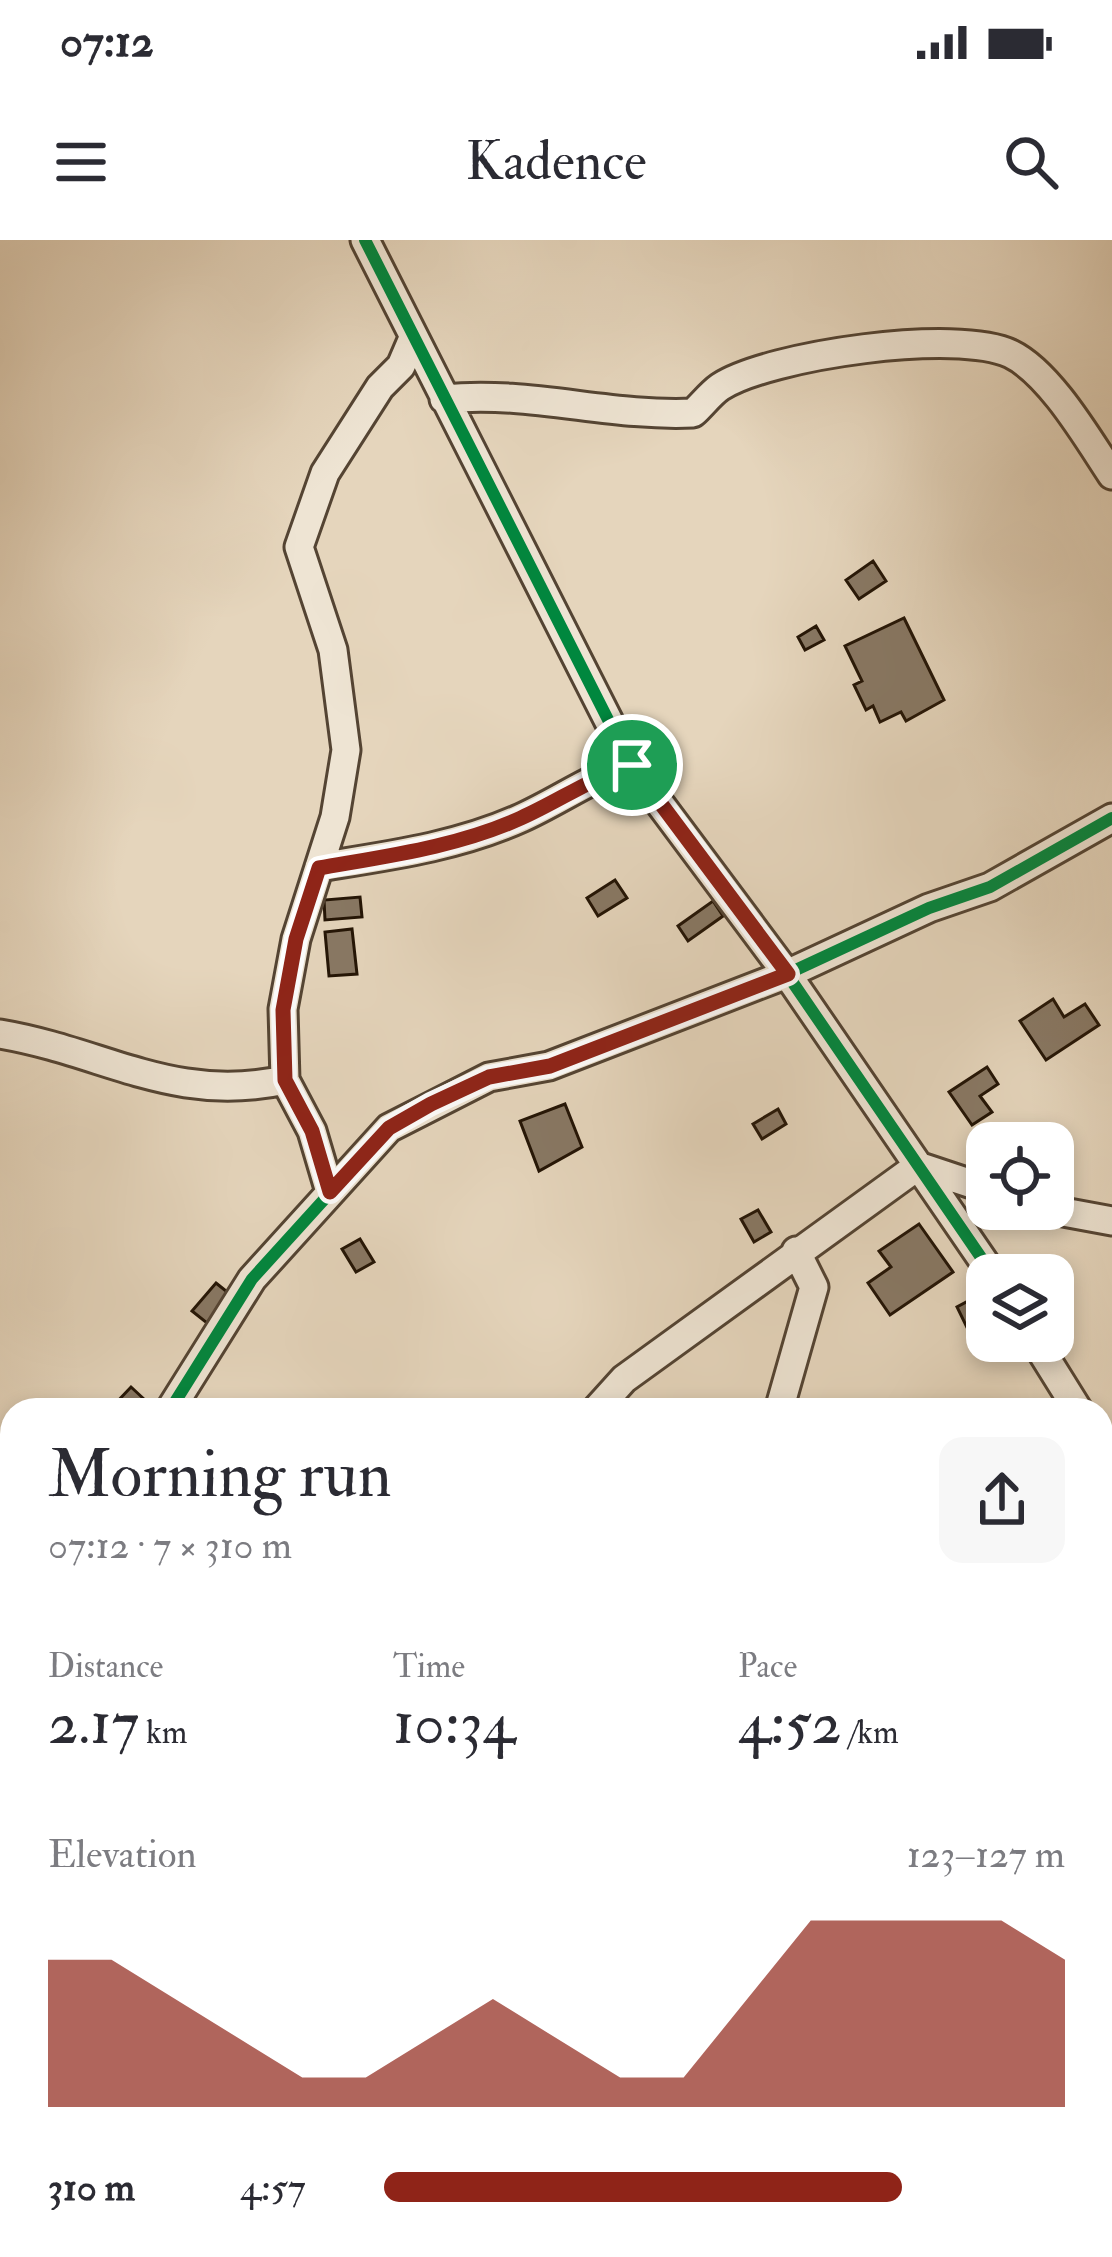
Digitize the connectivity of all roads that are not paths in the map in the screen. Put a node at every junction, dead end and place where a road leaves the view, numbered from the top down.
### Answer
1 (365, 240) edge
2 (413, 338) junction
3 (444, 399) junction
4 (1112, 475) edge
5 (632, 765) junction
6 (1112, 818) edge
7 (319, 868) junction
8 (788, 974) junction
9 (0, 1034) edge
10 (285, 1080) junction
11 (918, 1166) junction
12 (966, 1182) edge
13 (330, 1192) junction
14 (1074, 1214) edge
15 (1112, 1221) edge
16 (796, 1251) junction
17 (979, 1254) edge
18 (1047, 1362) edge
19 (178, 1398) edge
20 (607, 1398) edge
21 (782, 1398) edge
22 (1070, 1398) edge

1 - 2 street
2 - 3 street
2 - 7 street
3 - 4 street
3 - 5 street
5 - 7 street
5 - 8 street
6 - 8 street
7 - 10 street
8 - 11 street
8 - 13 street
9 - 10 street
10 - 13 street
11 - 12 street
11 - 16 street
11 - 17 street
13 - 19 street
14 - 15 street
16 - 20 street
16 - 21 street
18 - 22 street

